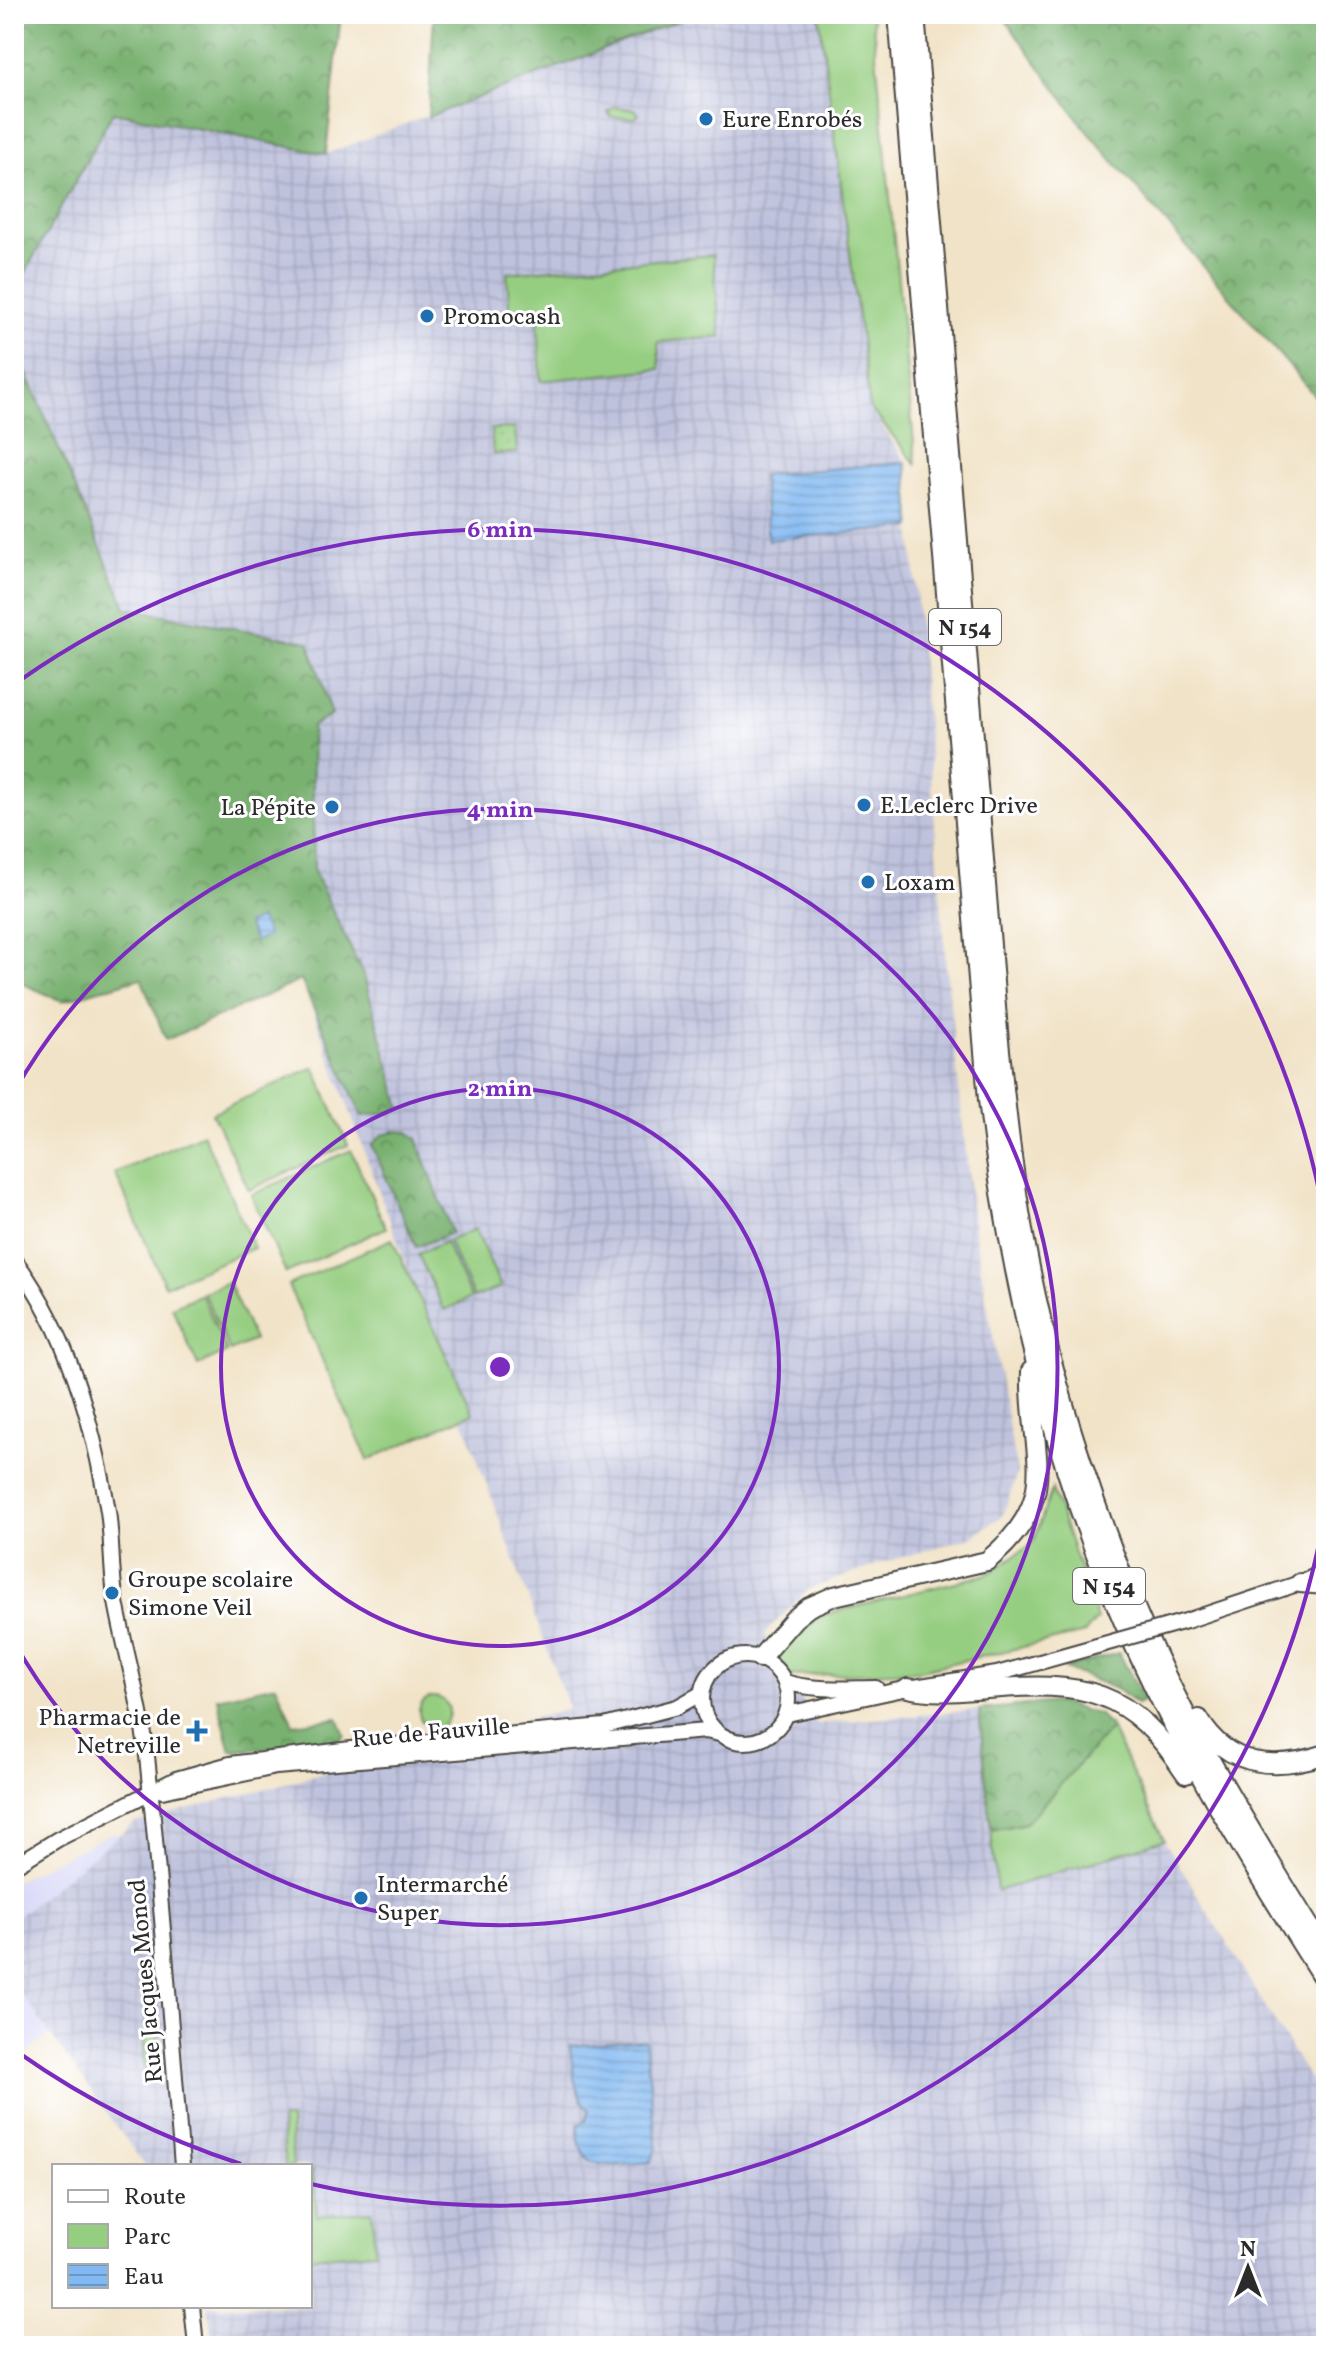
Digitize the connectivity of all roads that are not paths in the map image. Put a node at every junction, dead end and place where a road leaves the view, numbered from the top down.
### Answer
1 (898, 14) edge
2 (915, 14) edge
3 (14, 1259) edge
4 (1032, 1352) junction
5 (1326, 1571) edge
6 (1300, 1583) junction
7 (1326, 1585) edge
8 (1159, 1657) junction
9 (760, 1658) junction
10 (785, 1682) junction
11 (908, 1688) junction
12 (702, 1693) junction
13 (787, 1714) junction
14 (719, 1734) junction
15 (1326, 1754) edge
16 (150, 1793) junction
17 (1217, 1808) junction
18 (14, 1866) edge
19 (1326, 1953) edge
20 (1326, 1983) edge
21 (182, 2164) edge
22 (192, 2308) edge
23 (196, 2346) edge

1 - 4 highway, N 154
2 - 8 highway, N 154
3 - 16 main road, Rue Jacques Monod
4 - 9 highway
4 - 17 highway, N 154
5 - 6 main road
6 - 7 highway
6 - 11 main road, bridge
8 - 15 highway
8 - 19 highway, N 154
9 - 10 main road
9 - 12 main road
10 - 11 main road
10 - 13 main road
11 - 13 main road
11 - 17 highway
12 - 14 main road
12 - 16 main road, Rue de Fauville
13 - 14 main road
14 - 16 main road, Rue de Fauville
16 - 18 main road, Rue de Fauville
16 - 21 main road, Rue Jacques Monod
17 - 20 highway, N 154
22 - 23 main road

